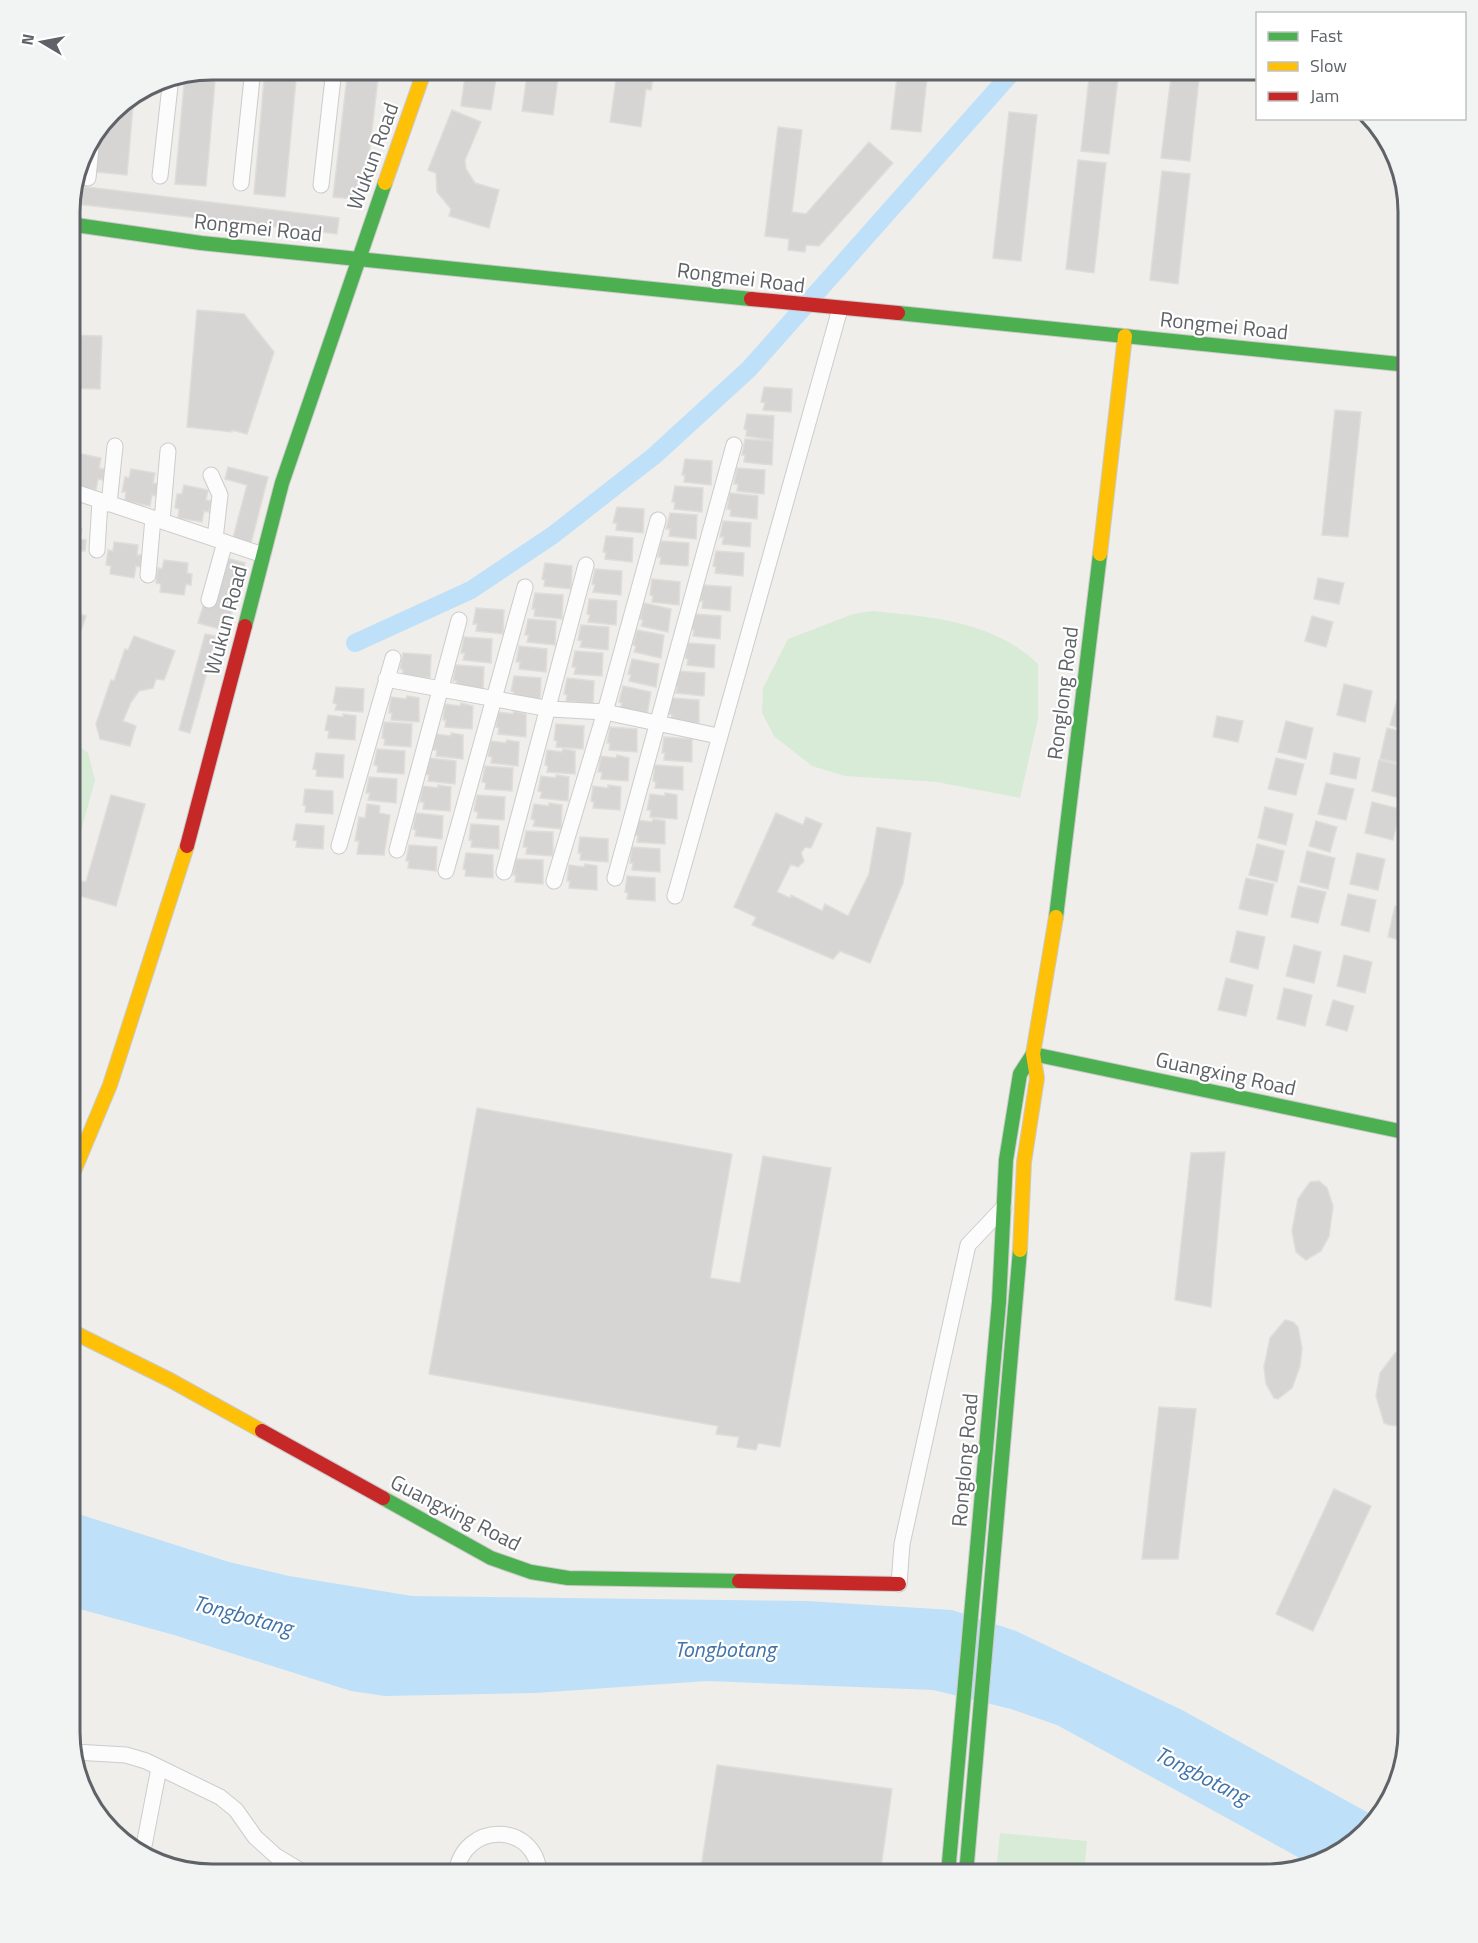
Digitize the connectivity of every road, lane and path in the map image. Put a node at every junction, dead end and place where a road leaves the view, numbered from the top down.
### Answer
1 (252, 80) edge
2 (333, 80) edge
3 (421, 80) edge
4 (170, 87) edge
5 (90, 162) edge
6 (160, 176) dead end
7 (88, 178) dead end
8 (241, 183) dead end
9 (321, 185) dead end
10 (80, 226) edge
11 (358, 258) junction
12 (840, 309) junction
13 (1125, 336) junction
14 (1399, 363) edge
15 (734, 445) dead end
16 (115, 446) dead end
17 (168, 451) dead end
18 (211, 475) dead end
19 (80, 494) edge
20 (105, 502) junction
21 (157, 520) junction
22 (658, 520) dead end
23 (220, 541) junction
24 (97, 550) dead end
25 (263, 555) junction
26 (586, 565) dead end
27 (148, 575) dead end
28 (525, 587) dead end
29 (209, 600) dead end
30 (459, 620) dead end
31 (393, 658) dead end
32 (386, 679) junction
33 (438, 690) junction
34 (494, 700) junction
35 (550, 709) junction
36 (605, 712) junction
37 (658, 724) junction
38 (718, 736) junction
39 (339, 846) dead end
40 (397, 850) dead end
41 (446, 871) dead end
42 (504, 872) dead end
43 (615, 878) dead end
44 (554, 881) dead end
45 (675, 896) dead end
46 (1033, 1054) junction
47 (1399, 1131) edge
48 (80, 1157) edge
49 (1004, 1207) junction
50 (80, 1335) edge
51 (899, 1584) joint
52 (82, 1752) edge
53 (159, 1768) junction
54 (144, 1845) edge
55 (289, 1864) edge
56 (459, 1864) edge
57 (536, 1864) edge
58 (949, 1864) edge
59 (967, 1864) edge

1 - 8 street
2 - 9 street
3 - 11 street, Wukun Road
4 - 6 street
5 - 7 street
10 - 11 street, Rongmei Road
11 - 12 street, Rongmei Road
11 - 25 street, Wukun Road
12 - 13 street, Rongmei Road
12 - 38 street
13 - 14 street, Rongmei Road
13 - 46 street, Ronglong Road
15 - 37 street
16 - 20 street
17 - 21 street
18 - 23 street
19 - 20 street
20 - 21 street
20 - 24 street
21 - 23 street
21 - 27 street
22 - 36 street
23 - 25 street
23 - 29 street
25 - 48 street, Wukun Road
26 - 35 street
28 - 34 street
30 - 33 street
31 - 32 street
32 - 33 street
32 - 39 street
33 - 34 street
33 - 40 street
34 - 35 street
34 - 41 street
35 - 36 street
35 - 42 street
36 - 37 street
36 - 44 street
37 - 38 street
37 - 43 street
38 - 45 street
46 - 47 street, Guangxing Road
46 - 49 street, Ronglong Road
46 - 59 street, Ronglong Road
49 - 51 street
49 - 58 street, Ronglong Road
50 - 51 street, Guangxing Road
52 - 53 street
53 - 54 street
53 - 55 street
56 - 57 street

